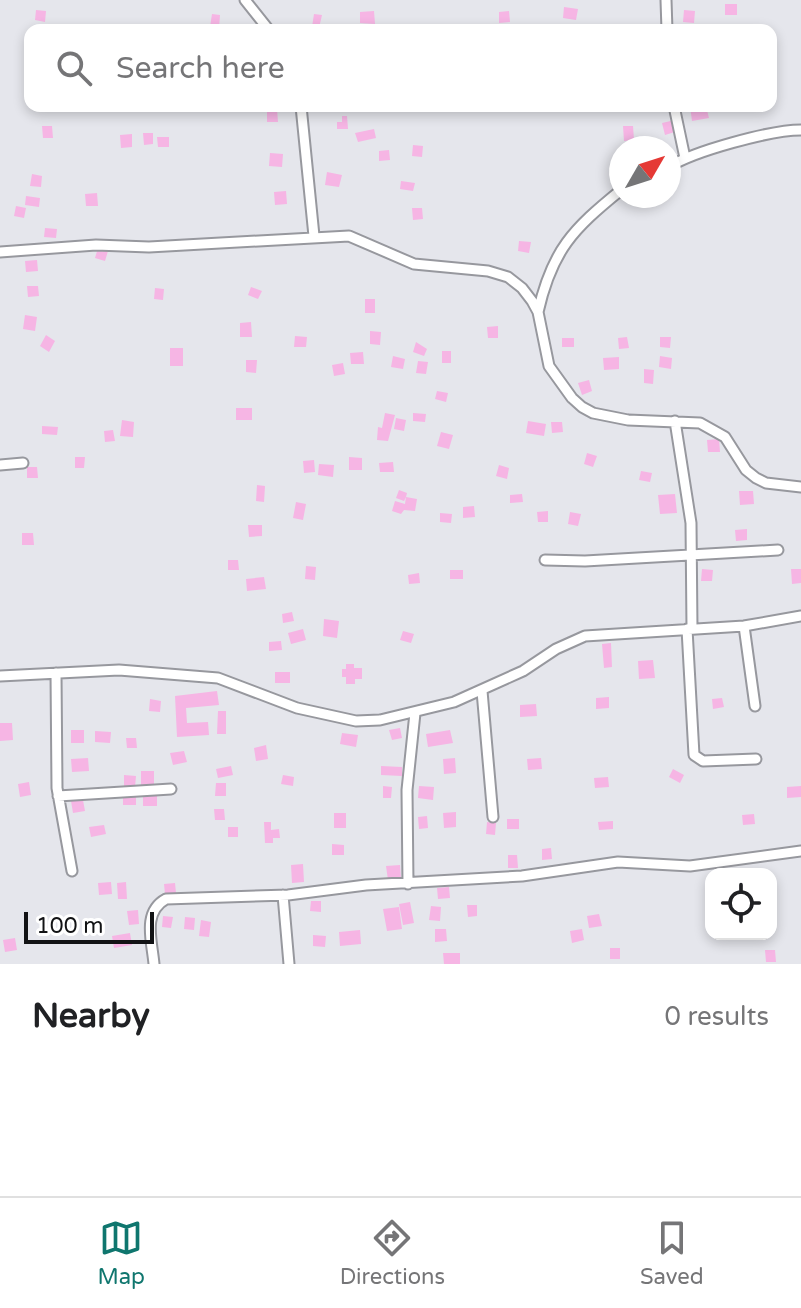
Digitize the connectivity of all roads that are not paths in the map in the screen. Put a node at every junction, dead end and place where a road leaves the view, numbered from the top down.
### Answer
1 (245, 0) edge
2 (666, 0) edge
3 (264, 24) edge
4 (667, 24) edge
5 (302, 112) edge
6 (675, 112) edge
7 (801, 130) edge
8 (685, 158) junction
9 (681, 160) edge
10 (609, 200) edge
11 (314, 236) junction
12 (0, 252) edge
13 (538, 312) junction
14 (675, 421) junction
15 (23, 463) dead end
16 (0, 465) edge
17 (801, 487) edge
18 (778, 550) dead end
19 (692, 556) junction
20 (545, 560) dead end
21 (801, 616) edge
22 (744, 626) junction
23 (690, 629) junction
24 (56, 673) junction
25 (0, 676) edge
26 (482, 691) junction
27 (755, 706) dead end
28 (415, 713) junction
29 (756, 759) dead end
30 (171, 789) dead end
31 (58, 796) junction
32 (493, 817) dead end
33 (801, 851) edge
34 (72, 871) dead end
35 (408, 884) junction
36 (283, 895) junction
37 (154, 964) edge
38 (289, 964) edge

1 - 3 street
2 - 4 street
5 - 11 street
6 - 8 street
7 - 8 street
8 - 9 street
10 - 13 street
11 - 12 street
11 - 13 street
13 - 14 street
14 - 17 street
14 - 19 street
15 - 16 street
18 - 19 street
19 - 20 street
19 - 23 street
21 - 22 street
22 - 23 street
22 - 27 street
23 - 26 street
23 - 29 street
24 - 25 street
24 - 28 street
24 - 31 street
26 - 28 street
26 - 32 street
28 - 35 street
30 - 31 street
31 - 34 street
33 - 35 street
35 - 36 street
36 - 37 street
36 - 38 street

